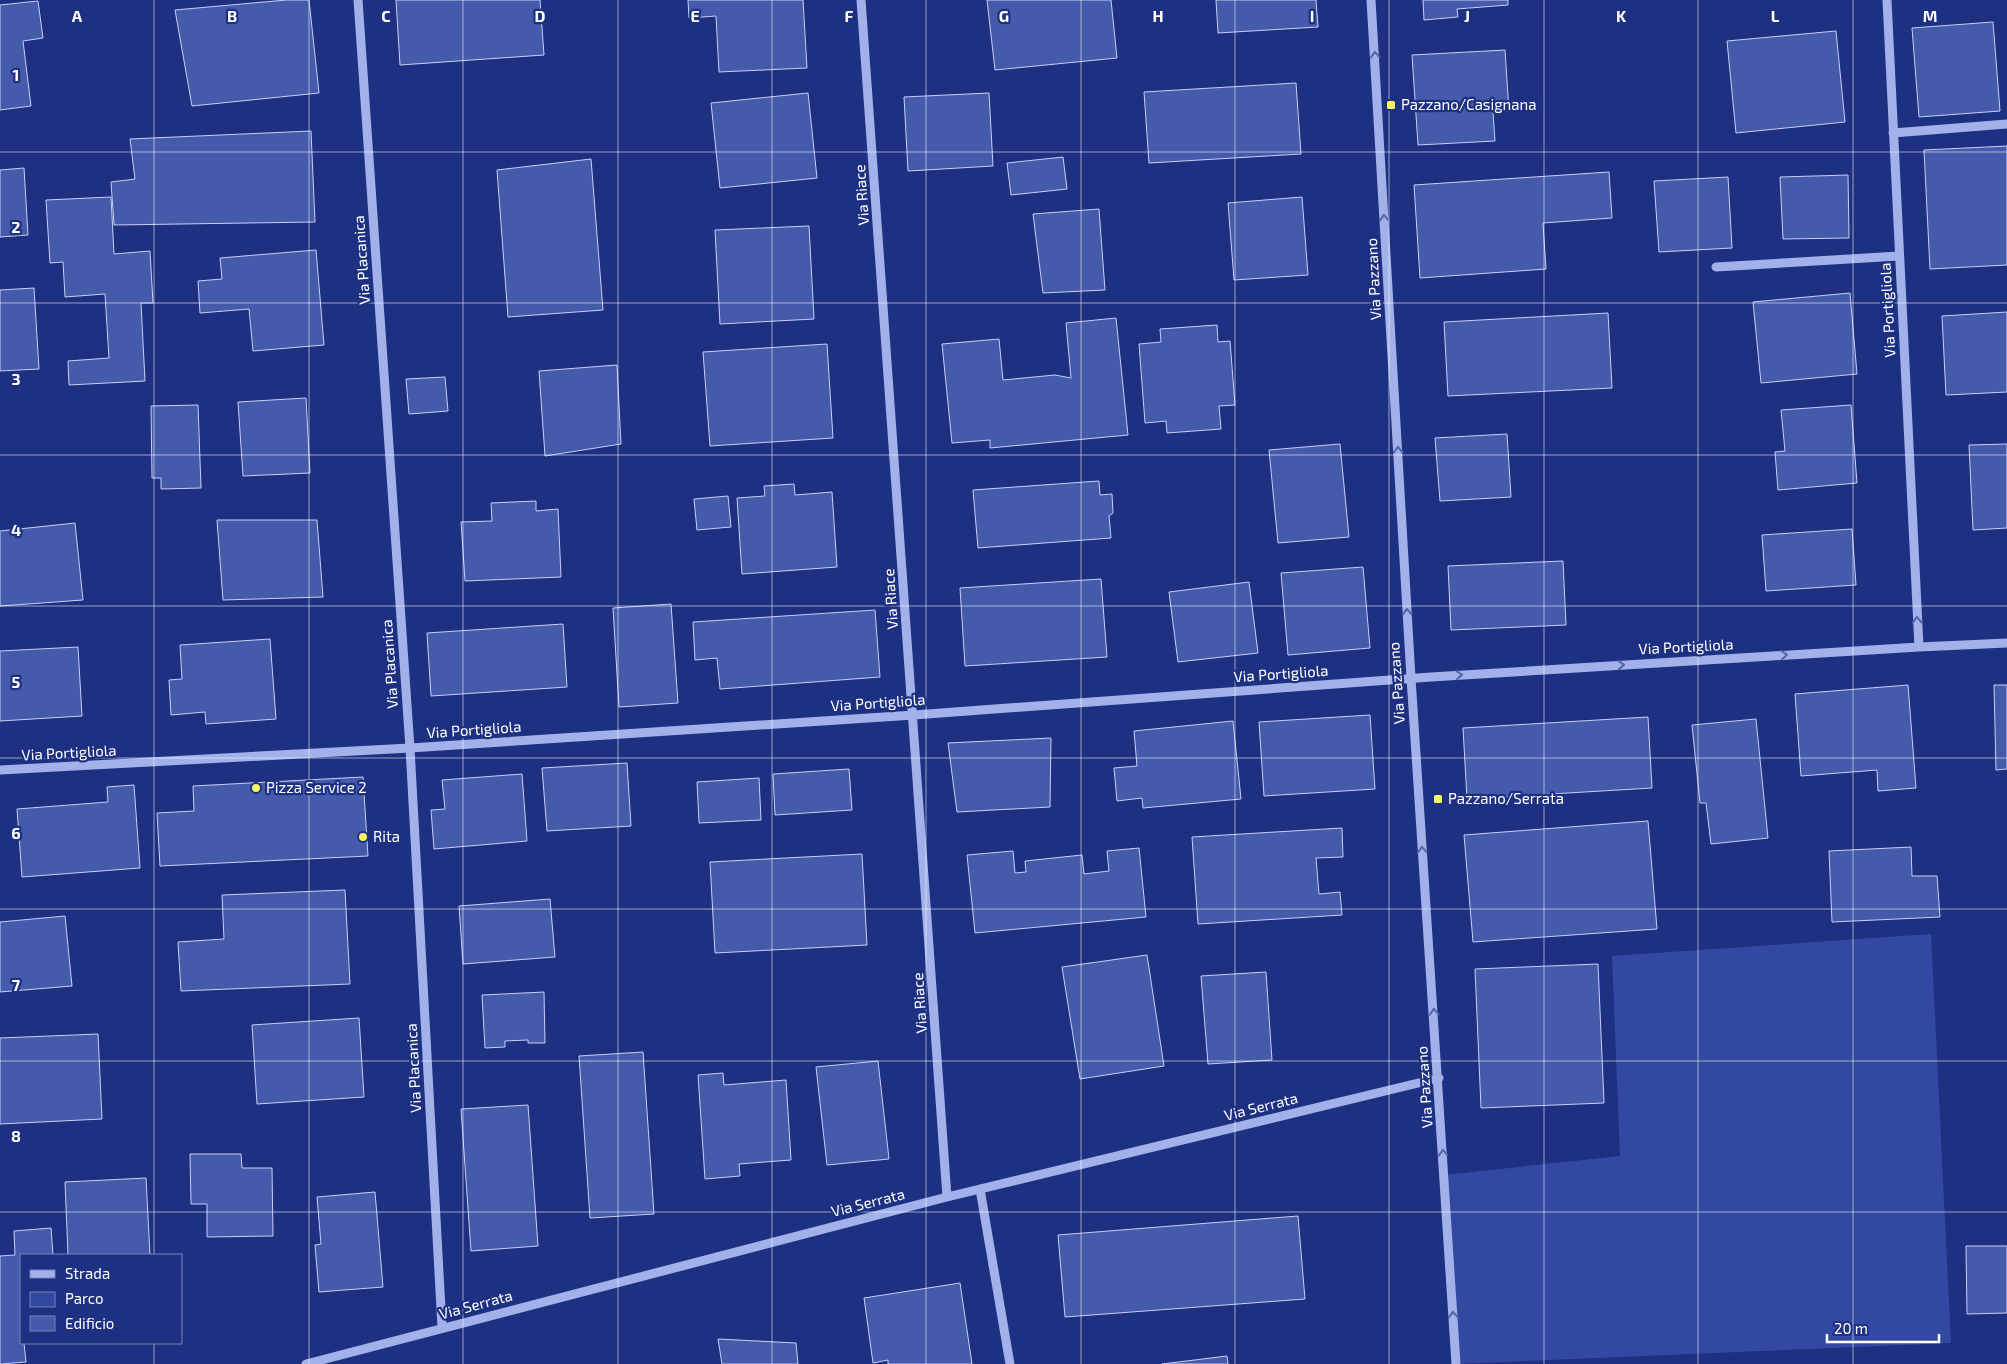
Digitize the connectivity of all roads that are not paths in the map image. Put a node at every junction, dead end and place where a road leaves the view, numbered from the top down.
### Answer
1 (358, 0) edge
2 (862, 0) edge
3 (1372, 0) edge
4 (1886, 0) edge
5 (2007, 124) edge
6 (1893, 133) junction
7 (1899, 256) junction
8 (1716, 267) dead end
9 (2007, 643) edge
10 (1918, 647) junction
11 (1410, 678) junction
12 (914, 715) junction
13 (410, 748) junction
14 (0, 770) edge
15 (1439, 1078) junction
16 (980, 1189) junction
17 (947, 1197) junction
18 (442, 1327) junction
19 (306, 1364) edge
20 (1010, 1364) edge
21 (1456, 1364) edge

1 - 13 street, Via Placanica
2 - 12 street, Via Riace
11 -> 3 street, Via Pazzano
4 - 6 street, Via Portigliola
5 - 6 street
6 - 7 street, Via Portigliola
7 - 8 street
10 -> 7 street, Via Portigliola
9 - 10 street
11 -> 10 street, Via Portigliola
11 - 12 street, Via Portigliola
15 -> 11 street, Via Pazzano
12 - 13 street, Via Portigliola
12 - 17 street, Via Riace
13 - 14 street, Via Portigliola
13 - 18 street, Via Placanica
15 - 16 street, Via Serrata
21 -> 15 street, Via Pazzano
16 - 17 street, Via Serrata
16 - 20 street
17 - 18 street, Via Serrata
18 - 19 street, Via Serrata

